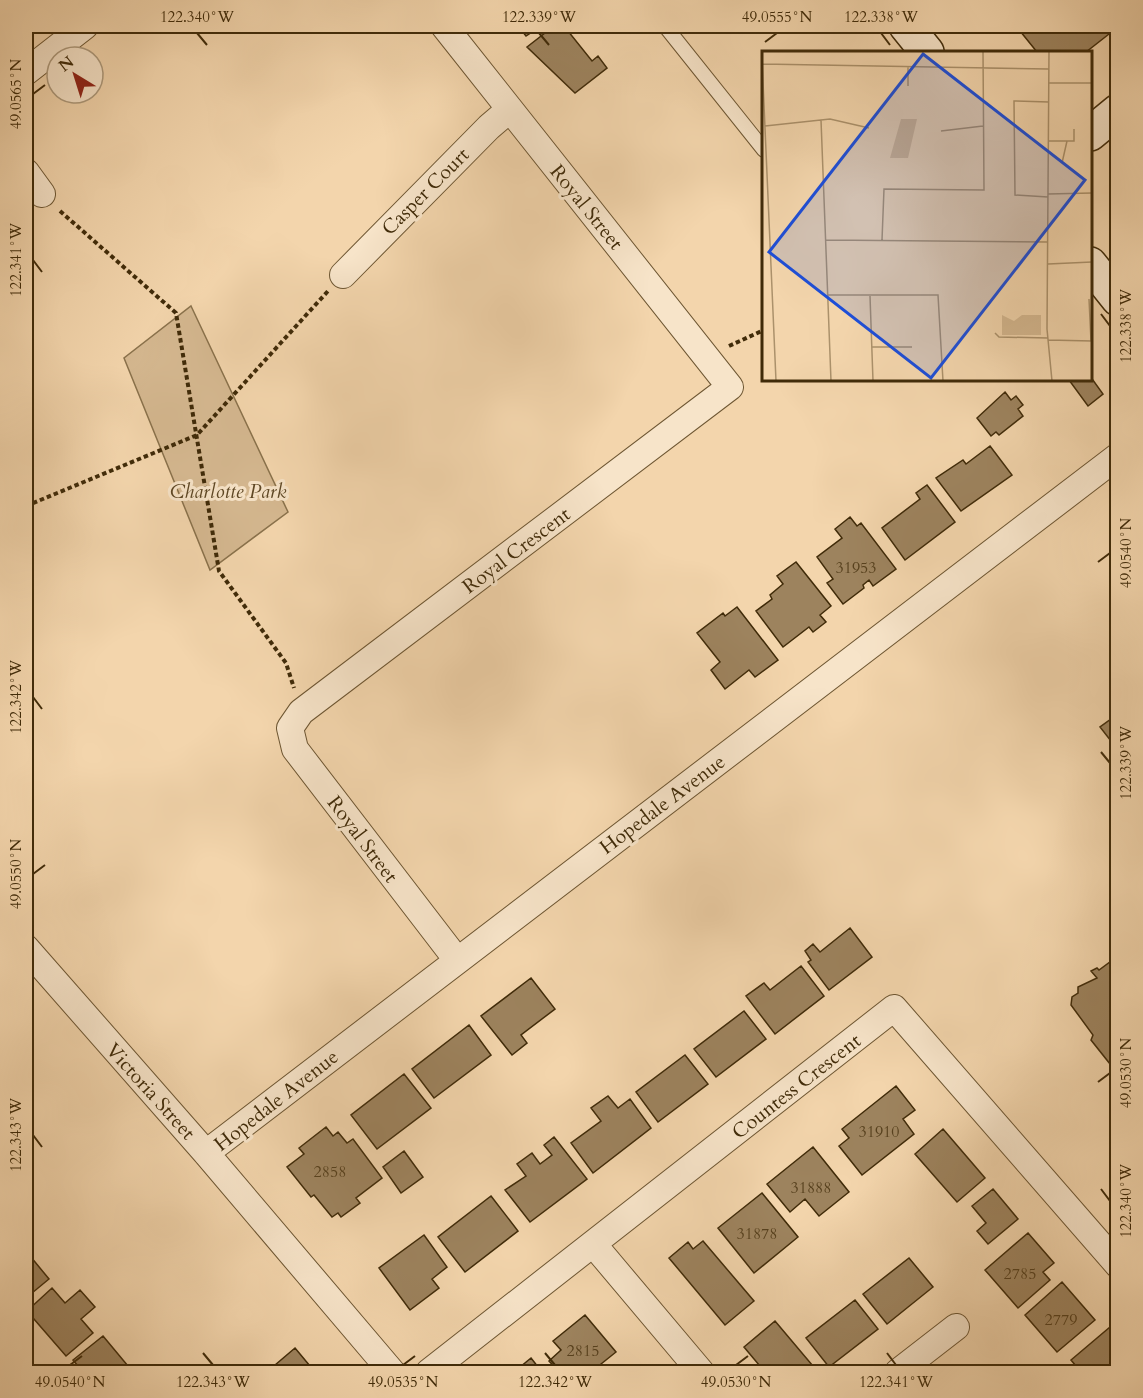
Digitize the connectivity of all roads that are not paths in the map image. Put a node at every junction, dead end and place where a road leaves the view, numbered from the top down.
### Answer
1 (85, 26) edge
2 (444, 26) edge
3 (665, 26) edge
4 (906, 26) edge
5 (926, 51) edge
6 (26, 72) edge
7 (509, 110) junction
8 (1118, 111) edge
9 (1092, 132) edge
10 (762, 147) edge
11 (26, 172) edge
12 (42, 194) road end
13 (1092, 266) edge
14 (343, 275) road end
15 (1118, 299) edge
16 (730, 387) joint
17 (1118, 456) edge
18 (302, 712) joint
19 (26, 948) edge
20 (457, 960) junction
21 (206, 1153) junction
22 (594, 1245) junction
23 (1118, 1265) edge
24 (956, 1327) dead end
25 (392, 1372) edge
26 (429, 1372) edge
27 (701, 1372) edge
28 (898, 1372) edge

1 - 6 street
2 - 7 street, Royal Street
3 - 10 lane
4 - 5 main road
7 - 14 street, Casper Court
7 - 16 street, Royal Street
8 - 9 main road
11 - 12 street
13 - 15 main road
16 - 18 street, Royal Crescent
17 - 20 street, Hopedale Avenue
18 - 20 street, Royal Street
19 - 21 street, Victoria Street
20 - 21 street, Hopedale Avenue
21 - 25 street, Victoria Street
22 - 23 street, Countess Crescent
22 - 26 street, Countess Crescent
22 - 27 street
24 - 28 street

